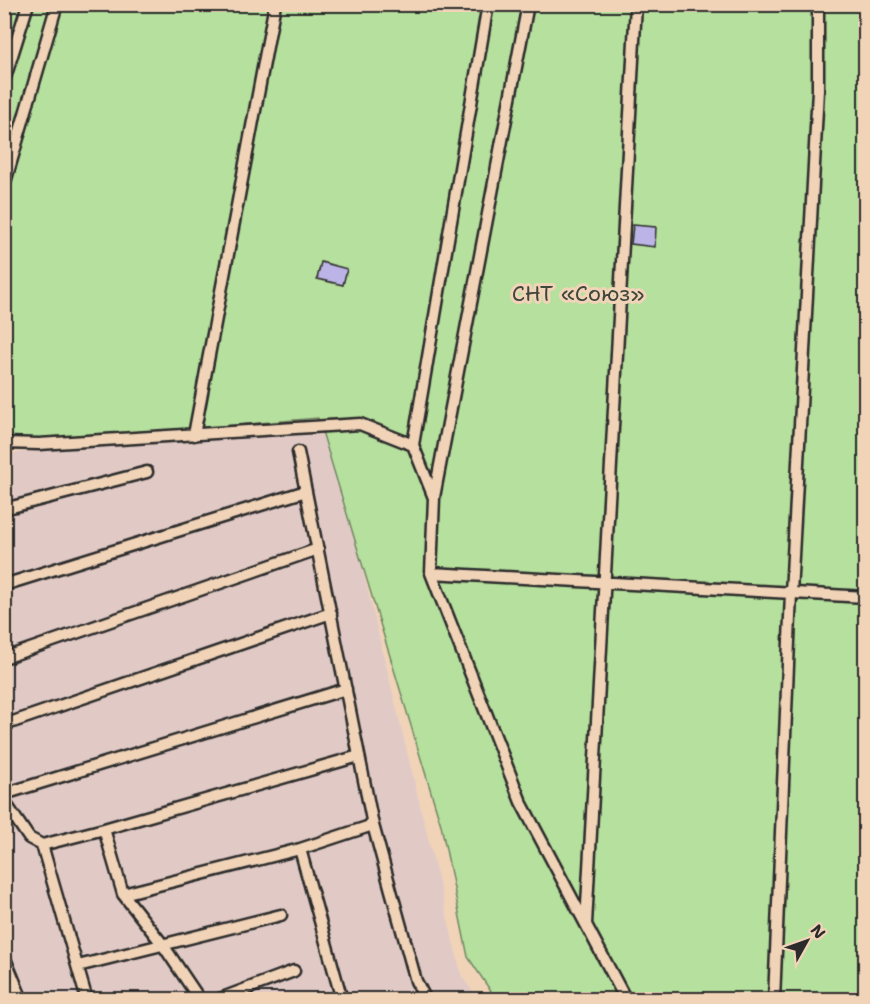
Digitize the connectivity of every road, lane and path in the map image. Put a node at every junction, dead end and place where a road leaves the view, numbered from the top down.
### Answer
1 (28, 4) edge
2 (57, 4) edge
3 (274, 4) edge
4 (488, 4) edge
5 (528, 4) edge
6 (636, 4) edge
7 (818, 4) edge
8 (4, 81) edge
9 (4, 186) edge
10 (194, 435) junction
11 (4, 443) edge
12 (413, 445) junction
13 (298, 452) dead end
14 (147, 472) dead end
15 (306, 492) junction
16 (434, 498) junction
17 (4, 509) edge
18 (318, 549) junction
19 (431, 573) junction
20 (605, 583) junction
21 (4, 585) edge
22 (791, 593) junction
23 (866, 597) edge
24 (331, 613) junction
25 (4, 658) edge
26 (346, 689) junction
27 (4, 725) edge
28 (359, 756) junction
29 (4, 794) edge
30 (4, 801) edge
31 (373, 825) junction
32 (104, 829) junction
33 (42, 845) junction
34 (300, 849) junction
35 (123, 894) junction
36 (281, 915) dead end
37 (586, 924) junction
38 (164, 945) junction
39 (4, 956) edge
40 (78, 966) junction
41 (294, 971) dead end
42 (22, 999) edge
43 (87, 999) edge
44 (200, 999) edge
45 (218, 999) edge
46 (342, 999) edge
47 (426, 999) edge
48 (626, 999) edge
49 (774, 999) edge

1 - 8 lane
2 - 9 lane
3 - 10 lane
4 - 12 lane
5 - 16 lane
6 - 20 lane
7 - 22 lane
10 - 11 lane
10 - 12 lane
12 - 16 lane
13 - 15 lane
14 - 17 lane
15 - 18 lane
15 - 21 lane
16 - 19 lane
18 - 24 lane
18 - 25 lane
19 - 20 lane
19 - 37 lane
20 - 22 lane
20 - 37 lane
22 - 23 lane
22 - 49 lane
24 - 26 lane
24 - 27 lane
26 - 28 lane
26 - 29 lane
28 - 31 lane
28 - 32 lane
30 - 33 lane
31 - 34 lane
31 - 47 lane
32 - 33 lane
32 - 35 lane
33 - 40 lane
34 - 35 lane
34 - 46 lane
35 - 38 lane
36 - 38 lane
37 - 48 lane
38 - 40 lane
38 - 44 lane
39 - 42 lane
40 - 43 lane
41 - 45 lane

